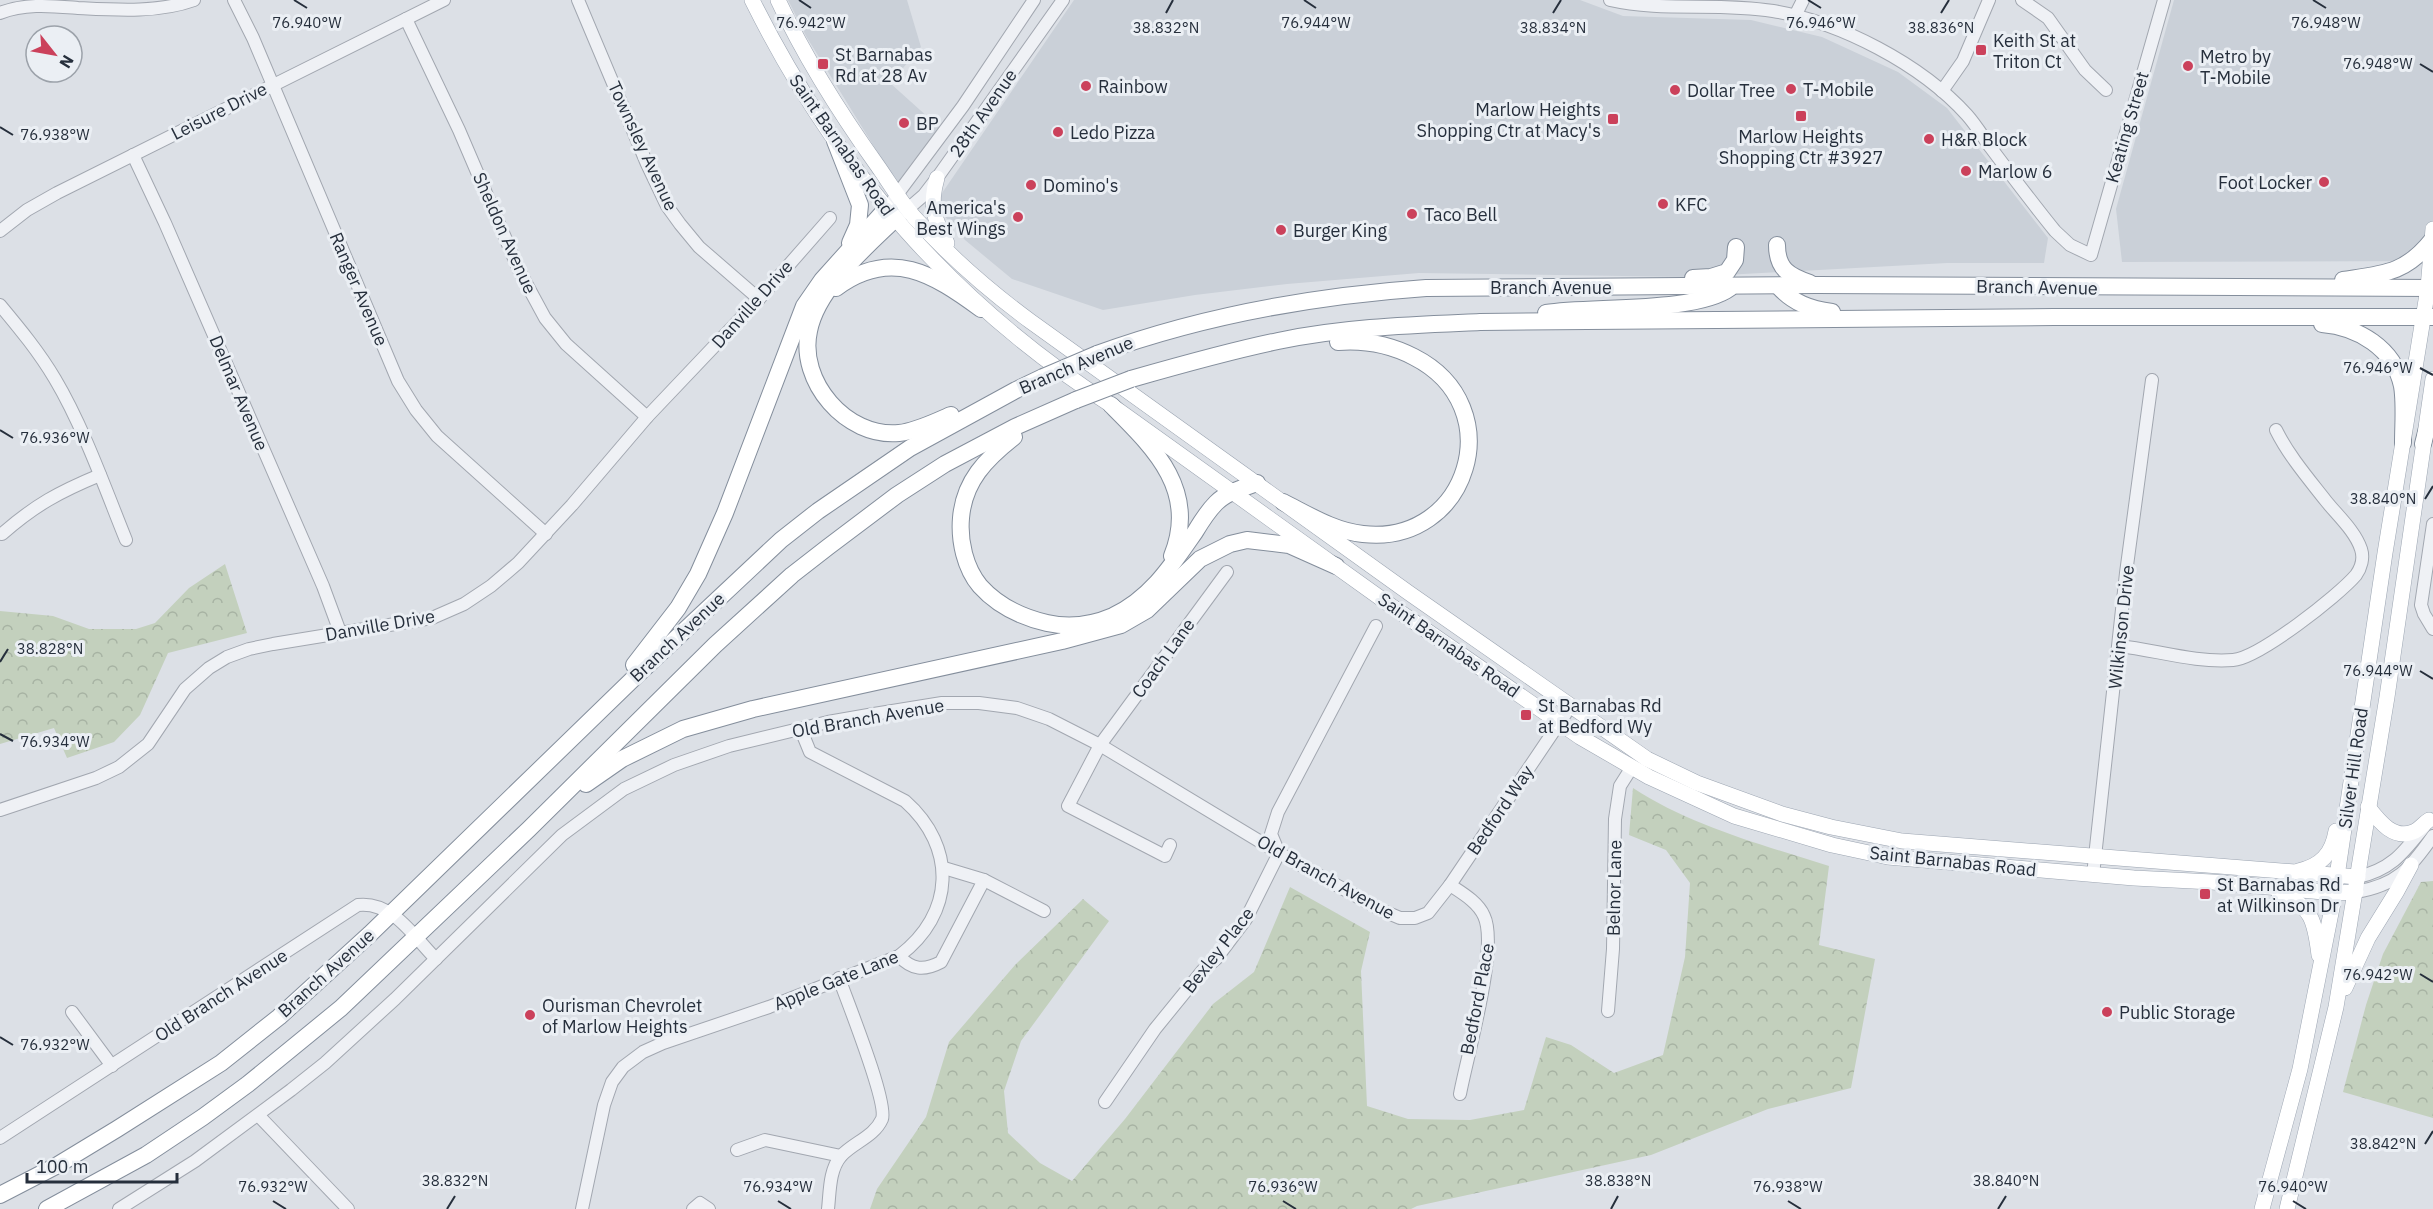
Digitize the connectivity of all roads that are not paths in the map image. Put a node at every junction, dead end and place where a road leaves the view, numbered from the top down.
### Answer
1 (194, 0) edge
2 (234, 0) edge
3 (444, 0) edge
4 (578, 0) edge
5 (752, 0) edge
6 (778, 0) edge
7 (1034, 0) edge
8 (1063, 0) edge
9 (1610, 0) edge
10 (1803, 0) edge
11 (1989, 0) edge
12 (2022, 0) edge
13 (2164, 0) edge
14 (0, 13) edge
15 (1796, 16) junction
16 (406, 19) junction
17 (271, 84) junction
18 (1942, 90) junction
19 (2106, 90) dead end
20 (835, 141) junction
21 (133, 156) junction
22 (937, 178) junction
23 (898, 195) junction
24 (908, 209) junction
25 (890, 214) junction
26 (830, 218) dead end
27 (0, 231) edge
28 (2432, 235) edge
29 (1777, 244) dead end
30 (1736, 247) dead end
31 (846, 252) junction
32 (957, 262) junction
33 (1817, 285) junction
34 (1778, 286) junction
35 (1599, 287) junction
36 (1731, 287) junction
37 (2289, 288) junction
38 (2430, 288) edge
39 (759, 299) junction
40 (819, 302) junction
41 (0, 305) edge
42 (981, 309) junction
43 (2428, 317) edge
44 (1900, 318) junction
45 (2249, 318) junction
46 (1480, 322) junction
47 (1236, 352) junction
48 (2152, 380) dead end
49 (2433, 380) edge
50 (1016, 390) junction
51 (1111, 405) junction
52 (2433, 405) edge
53 (1049, 412) junction
54 (647, 417) junction
55 (2276, 430) dead end
56 (2403, 443) junction
57 (2423, 444) junction
58 (100, 475) junction
59 (1257, 483) junction
60 (1232, 492) junction
61 (1283, 502) junction
62 (2433, 524) edge
63 (2, 534) dead end
64 (546, 534) junction
65 (126, 540) dead end
66 (1336, 566) junction
67 (1227, 572) dead end
68 (1159, 580) junction
69 (1376, 626) dead end
70 (2433, 629) edge
71 (340, 632) junction
72 (2119, 646) junction
73 (1570, 707) junction
74 (1559, 722) junction
75 (801, 730) junction
76 (1100, 745) junction
77 (553, 756) junction
78 (1632, 767) junction
79 (2349, 795) junction
80 (2368, 807) junction
81 (0, 810) edge
82 (2431, 817) edge
83 (530, 829) junction
84 (2433, 836) edge
85 (1170, 845) dead end
86 (1278, 853) junction
87 (2095, 856) junction
88 (2411, 865) junction
89 (944, 868) junction
90 (2290, 873) junction
91 (2093, 875) junction
92 (2337, 876) junction
93 (984, 880) junction
94 (1450, 885) junction
95 (2357, 885) junction
96 (2263, 887) junction
97 (2335, 893) junction
98 (1044, 911) dead end
99 (392, 913) junction
100 (1428, 913) joint
101 (415, 937) junction
102 (899, 956) junction
103 (436, 959) junction
104 (2321, 970) junction
105 (839, 978) junction
106 (2336, 1007) junction
107 (1608, 1011) dead end
108 (72, 1012) dead end
109 (112, 1066) junction
110 (1460, 1094) dead end
111 (1105, 1102) dead end
112 (259, 1116) junction
113 (0, 1138) edge
114 (737, 1150) dead end
115 (841, 1156) junction
116 (0, 1195) edge
117 (47, 1209) edge
118 (119, 1209) edge
119 (348, 1209) edge
120 (582, 1209) edge
121 (693, 1209) edge
122 (709, 1209) edge
123 (828, 1209) edge
124 (2262, 1209) edge
125 (2287, 1209) edge

1 - 14 street
2 - 17 street, Ranger Avenue
3 - 16 street, Leisure Drive
4 - 39 street, Townsley Avenue
5 - 20 main road, Saint Barnabas Road
6 - 23 main road, Saint Barnabas Road
7 - 23 street, 28th Avenue
8 - 22 street, 28th Avenue
9 - 15 street
10 - 15 street
11 - 18 street
12 - 19 street
13 - 18 street, Keating Street
15 - 18 street
16 - 17 street, Leisure Drive
16 - 54 street, Sheldon Avenue
17 - 21 street, Leisure Drive
17 - 64 street, Ranger Avenue
20 - 25 main road, Saint Barnabas Road
20 - 31 highway
21 - 27 street, Leisure Drive
21 - 71 street, Delmar Avenue
22 - 24 street, 28th Avenue
22 - 32 main road
23 - 24 main road, Saint Barnabas Road
23 - 25 street, 28th Avenue
24 - 25 street, 28th Avenue
24 - 32 main road, Saint Barnabas Road
25 - 31 highway
25 - 40 highway
25 - 42 main road, Saint Barnabas Road
26 - 39 street, Danville Drive
28 - 37 highway
28 - 38 main road, Silver Hill Road
29 - 33 highway
30 - 35 highway
31 - 77 highway
32 - 59 main road, Saint Barnabas Road
33 - 34 highway, Branch Avenue
33 - 37 highway, Branch Avenue
34 - 36 highway, Branch Avenue
34 - 44 highway
35 - 36 highway, Branch Avenue
35 - 50 highway, Branch Avenue, bridge
36 - 46 highway
37 - 38 highway, Branch Avenue
38 - 43 main road, Silver Hill Road
39 - 54 street, Danville Drive
40 - 42 highway
40 - 50 highway
41 - 58 street
42 - 51 main road, Saint Barnabas Road
43 - 45 highway, Branch Avenue
43 - 56 main road, Silver Hill Road
44 - 45 highway, Branch Avenue
44 - 46 highway, Branch Avenue
45 - 56 highway
46 - 47 highway, Branch Avenue
47 - 53 highway, Branch Avenue, bridge
47 - 61 highway
48 - 72 street, Wilkinson Drive
49 - 57 main road, Silver Hill Road
50 - 77 highway, Branch Avenue
51 - 60 main road, Saint Barnabas Road
51 - 68 highway
52 - 57 highway
53 - 68 highway
53 - 83 highway, Branch Avenue
54 - 64 street, Danville Drive
55 - 72 street
56 - 79 main road, Silver Hill Road
57 - 80 main road, Silver Hill Road
58 - 63 street
58 - 65 street
59 - 60 highway
59 - 61 main road, Saint Barnabas Road
60 - 66 main road, Saint Barnabas Road
60 - 68 highway
61 - 73 main road, Saint Barnabas Road
62 - 70 street
64 - 71 street, Danville Drive
66 - 74 main road, Saint Barnabas Road
66 - 83 highway
67 - 76 street, Coach Lane
69 - 86 street
71 - 81 street, Danville Drive
72 - 87 street, Wilkinson Drive
73 - 74 street, Bedford Way
73 - 87 main road, Saint Barnabas Road
74 - 78 main road, Saint Barnabas Road
74 - 94 street, Bedford Way
75 - 76 street, Old Branch Avenue
75 - 89 street, Apple Gate Lane
75 - 103 street, Old Branch Avenue
76 - 85 street, Coach Lane
76 - 86 street, Old Branch Avenue
77 - 99 highway, Branch Avenue
78 - 91 main road, Saint Barnabas Road
78 - 107 street, Belnor Lane
79 - 90 main road
79 - 92 main road, Silver Hill Road
80 - 82 main road
80 - 95 main road, Silver Hill Road
82 - 95 street
83 - 101 highway, Branch Avenue
84 - 88 street
86 - 100 street, Old Branch Avenue
86 - 111 street, Bexley Place
87 - 90 main road, Saint Barnabas Road
87 - 91 street, Wilkinson Drive
88 - 95 street
88 - 106 main road
89 - 93 street
89 - 102 street, Apple Gate Lane
90 - 92 main road, Saint Barnabas Road
91 - 96 main road, Saint Barnabas Road
92 - 95 main road, Saint Barnabas Road
92 - 97 main road, Silver Hill Road
93 - 98 street
93 - 102 street
94 - 100 street, Bedford Way
94 - 110 street, Bedford Place
95 - 97 main road, Saint Barnabas Road
95 - 106 main road, Silver Hill Road
96 - 97 main road, Saint Barnabas Road
96 - 104 main road
97 - 104 main road, Silver Hill Road
99 - 101 street
99 - 109 street, Old Branch Avenue
99 - 116 highway, Branch Avenue
101 - 103 street
101 - 117 highway, Branch Avenue
102 - 105 street, Apple Gate Lane
103 - 112 street, Old Branch Avenue
104 - 124 main road, Silver Hill Road
105 - 115 street
105 - 120 street, Apple Gate Lane
106 - 125 main road, Silver Hill Road
108 - 109 street
109 - 113 street, Old Branch Avenue
112 - 118 street, Old Branch Avenue
112 - 119 street
114 - 115 street
115 - 123 street
121 - 122 street

